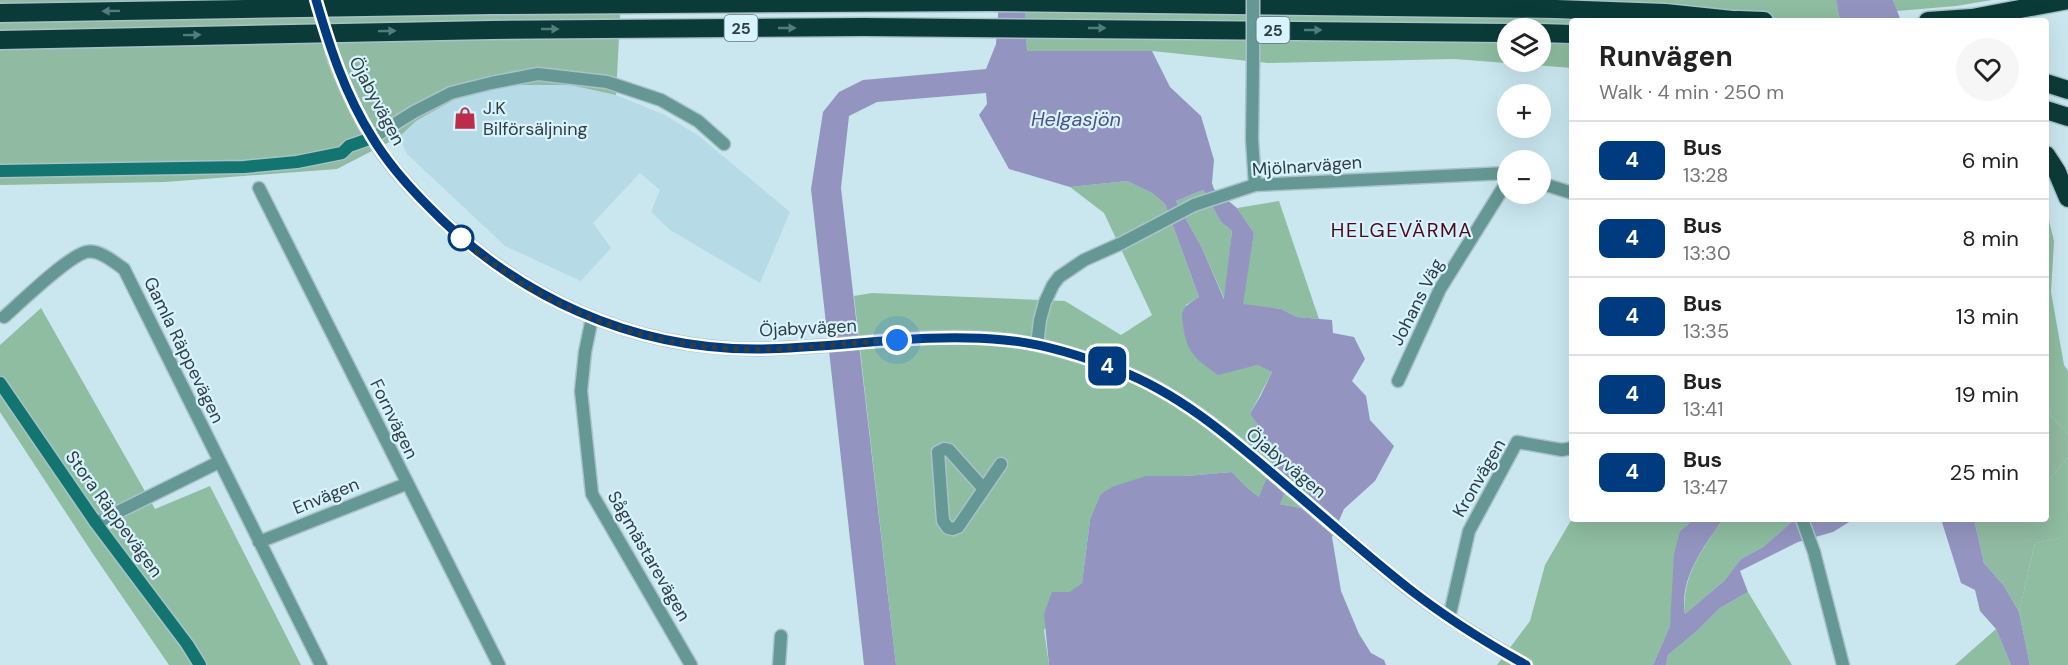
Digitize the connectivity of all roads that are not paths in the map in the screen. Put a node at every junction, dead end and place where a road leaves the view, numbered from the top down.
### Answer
1 (1252, 0) edge
2 (2065, 3) edge
3 (0, 14) edge
4 (1712, 18) edge
5 (1972, 18) edge
6 (1497, 33) edge
7 (1551, 33) edge
8 (1569, 34) edge
9 (71, 37) junction
10 (0, 40) edge
11 (0, 47) edge
12 (332, 54) tunnel mouth
13 (2049, 84) edge
14 (2068, 90) edge
15 (2049, 111) edge
16 (2068, 117) edge
17 (372, 138) junction
18 (724, 144) dead end
19 (2049, 160) edge
20 (0, 171) edge
21 (1497, 174) edge
22 (1255, 185) junction
23 (1551, 186) edge
24 (259, 188) dead end
25 (1569, 192) edge
26 (1497, 198) edge
27 (2068, 198) edge
28 (4, 317) dead end
29 (592, 318) junction
30 (1037, 345) junction
31 (1398, 381) dead end
32 (0, 383) edge
33 (1569, 449) edge
34 (219, 462) junction
35 (1001, 464) dead end
36 (406, 484) junction
37 (983, 488) junction
38 (1803, 522) edge
39 (96, 523) junction
40 (259, 543) junction
41 (1449, 618) junction
42 (781, 636) dead end
43 (200, 665) edge
44 (321, 665) edge
45 (499, 665) edge
46 (691, 665) edge
47 (779, 665) edge
48 (1526, 665) edge
49 (1843, 665) edge

1 - 22 street, bridge
2 - 5 highway
4 -> 3 highway, 25
9 -> 6 highway, 25
7 - 8 highway
9 - 10 highway, 25
9 - 11 highway
12 - 17 street, Öjabyvägen
13 - 14 highway
15 - 16 highway
17 - 18 street
17 - 20 street
17 - 29 street, Öjabyvägen
19 - 27 highway
21 - 22 street, Mjölnarvägen
22 - 30 street, Mjölnarvägen
23 - 25 street
24 - 36 street, Fornvägen
26 - 31 street, Johans Väg
28 - 34 street, Gamla Räppevägen
29 - 30 street, Öjabyvägen
29 - 46 street, Sågmästarevägen
30 - 41 street, Öjabyvägen
32 - 39 street, Stora Räppevägen
33 - 41 street, Kronvägen
34 - 39 street
34 - 40 street, Gamla Räppevägen
35 - 37 street
36 - 40 street, Envägen
36 - 45 street, Fornvägen
37 - 37 street
38 - 49 street
39 - 43 street, Stora Räppevägen
40 - 44 street, Gamla Räppevägen
41 - 48 street, Öjabyvägen
42 - 47 street

